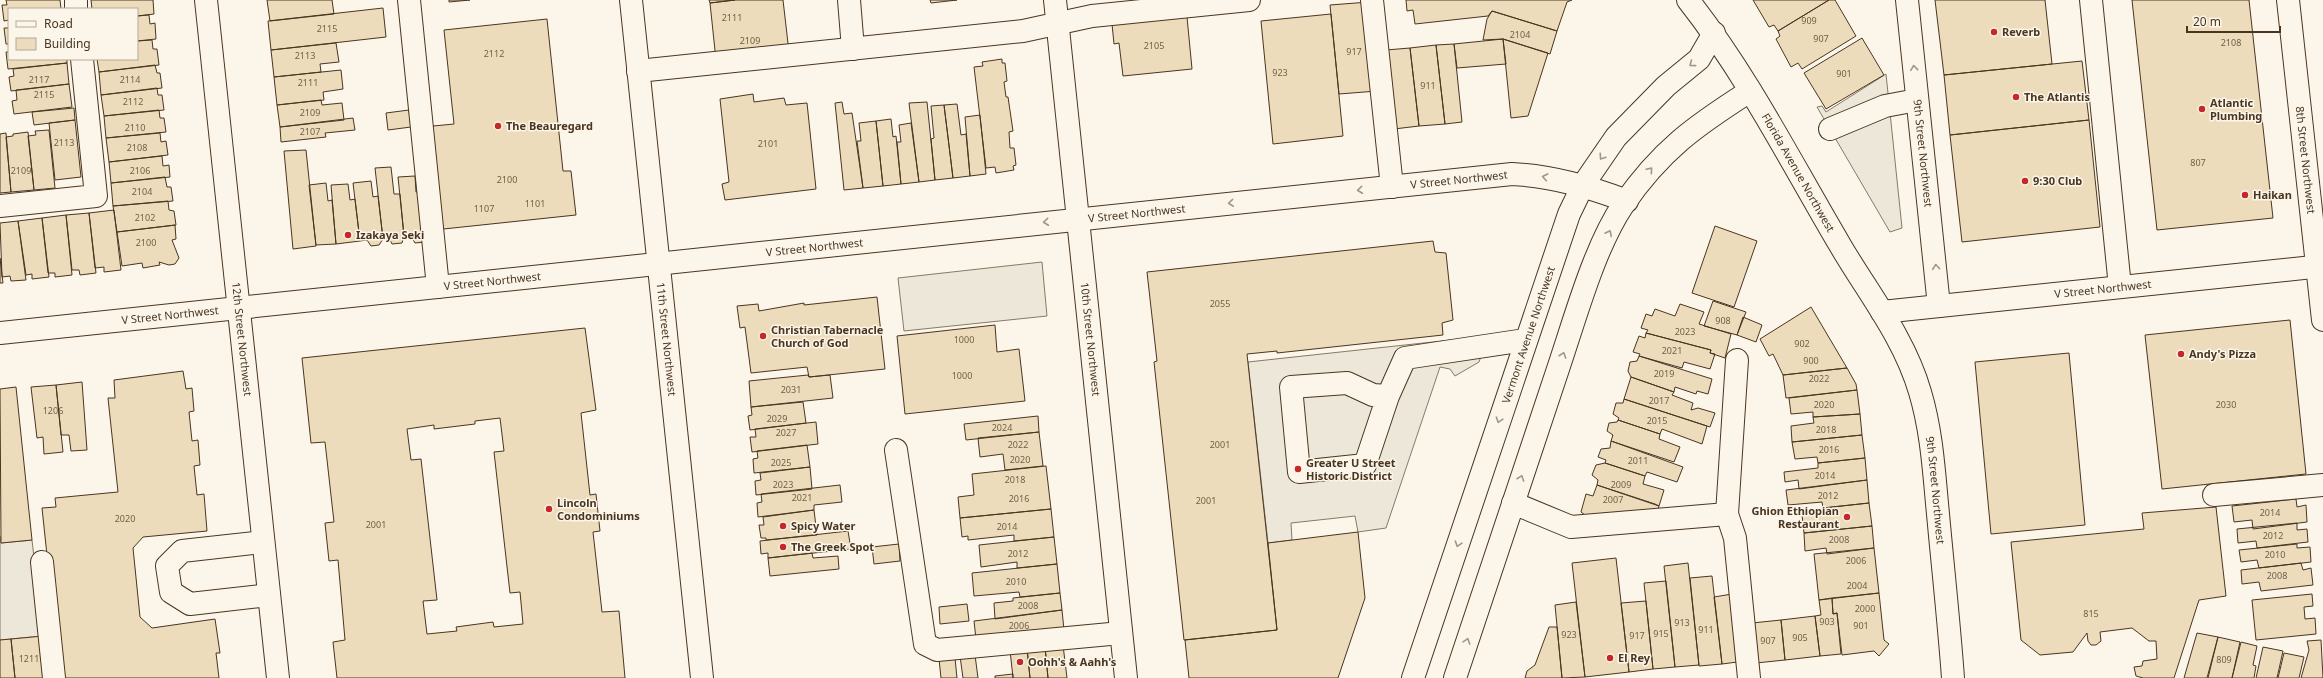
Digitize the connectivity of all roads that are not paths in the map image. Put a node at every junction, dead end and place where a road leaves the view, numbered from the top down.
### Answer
1 (206, 0) edge
2 (409, 0) edge
3 (631, 0) edge
4 (848, 0) edge
5 (1055, 0) edge
6 (1249, 0) edge
7 (1372, 0) edge
8 (1688, 0) edge
9 (1703, 0) edge
10 (1907, 0) edge
11 (2091, 0) edge
12 (2288, 0) edge
13 (1058, 23) junction
14 (1714, 33) junction
15 (853, 49) junction
16 (82, 60) edge
17 (638, 71) junction
18 (1750, 91) junction
19 (1917, 100) junction
20 (1830, 129) dead end
21 (1583, 185) junction
22 (1392, 187) junction
23 (1627, 201) junction
24 (0, 206) edge
25 (1079, 219) junction
26 (659, 263) junction
27 (2320, 267) edge
28 (438, 287) junction
29 (2120, 287) junction
30 (1939, 306) junction
31 (239, 308) junction
32 (1882, 312) junction
33 (2323, 320) edge
34 (0, 332) edge
35 (1525, 340) junction
36 (1737, 360) dead end
37 (1388, 396) junction
38 (896, 450) dead end
39 (2323, 485) edge
40 (2214, 495) dead end
41 (1513, 503) junction
42 (1727, 514) junction
43 (263, 542) junction
44 (42, 562) dead end
45 (269, 595) junction
46 (1121, 633) junction
47 (54, 678) edge
48 (278, 678) edge
49 (702, 678) edge
50 (1126, 678) edge
51 (1413, 678) edge
52 (1454, 678) edge
53 (1749, 678) edge
54 (1953, 678) edge

1 - 31 street, 12th Street Northwest
2 - 28 street
3 - 17 street, 11th Street Northwest
4 - 15 street
5 - 13 street, 10th Street Northwest
6 - 13 street
7 - 22 street
8 - 14 street, Florida Avenue Northwest
9 - 14 street, Florida Avenue Northwest
19 -> 10 street, 9th Street Northwest
11 - 29 street
12 - 27 street, 8th Street Northwest
13 - 15 street
13 - 25 street, 10th Street Northwest
14 - 18 street, Florida Avenue Northwest
14 -> 21 street, Vermont Avenue Northwest
15 - 17 street
16 - 24 street
17 - 26 street, 11th Street Northwest
23 -> 18 street
18 - 32 street, Florida Avenue Northwest
19 - 20 street
30 -> 19 street, 9th Street Northwest
21 -> 22 street, V Street Northwest
21 - 23 street, V Street Northwest
21 - 35 street, Vermont Avenue Northwest
22 -> 25 street, V Street Northwest
41 -> 23 street
25 -> 26 street, V Street Northwest
25 - 46 street, 10th Street Northwest
26 - 28 street, V Street Northwest
26 - 49 street, 11th Street Northwest
27 - 29 street, V Street Northwest
27 - 33 street, 8th Street Northwest
28 - 31 street, V Street Northwest
29 - 30 street, V Street Northwest
30 - 32 street, V Street Northwest
31 - 34 street, V Street Northwest
31 - 43 street, 12th Street Northwest
32 - 54 street, 9th Street Northwest
35 - 37 street
35 -> 51 street, Vermont Avenue Northwest
36 - 42 street
37 - 37 street
38 - 46 street
39 - 40 street
41 - 42 street
52 -> 41 street
42 - 53 street
43 - 45 street, 12th Street Northwest
43 - 45 street
44 - 47 street
45 - 48 street, 12th Street Northwest
46 - 50 street, 10th Street Northwest

